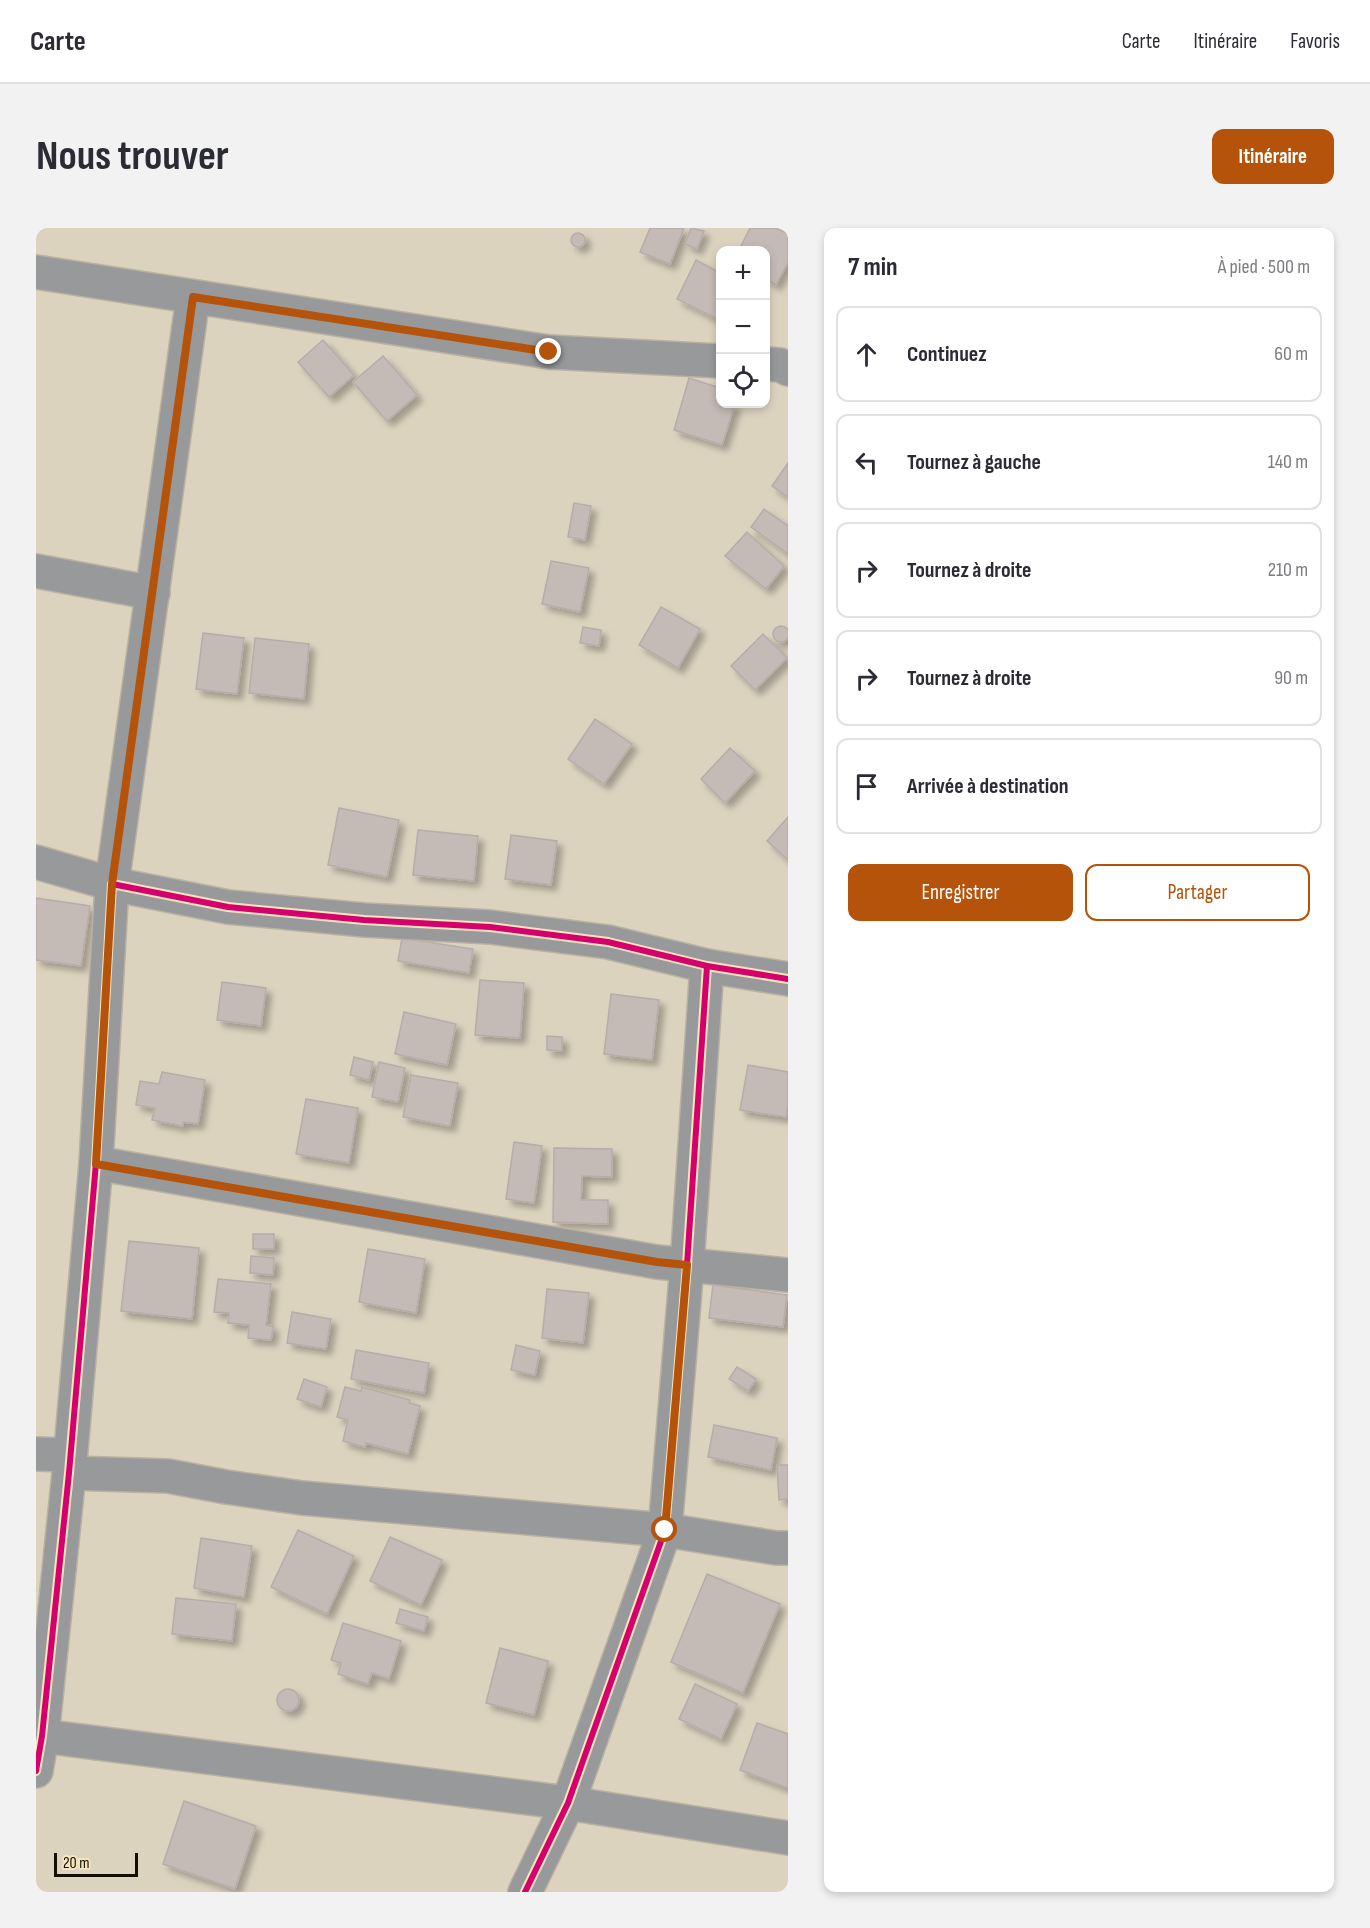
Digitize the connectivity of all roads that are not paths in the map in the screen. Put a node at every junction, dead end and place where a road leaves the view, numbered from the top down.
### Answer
1 (36, 272) edge
2 (193, 297) junction
3 (716, 361) edge
4 (36, 571) edge
5 (153, 592) junction
6 (36, 862) edge
7 (112, 884) junction
8 (707, 966) junction
9 (788, 979) edge
10 (96, 1164) junction
11 (687, 1265) junction
12 (788, 1275) edge
13 (36, 1454) edge
14 (69, 1464) junction
15 (665, 1530) junction
16 (788, 1548) edge
17 (42, 1736) junction
18 (36, 1771) edge
19 (568, 1803) junction
20 (788, 1838) edge
21 (525, 1892) edge

1 - 2 street
2 - 3 street
2 - 5 street
4 - 5 street
5 - 7 street
6 - 7 street
7 - 8 street
7 - 10 street
8 - 9 street
8 - 11 street
10 - 11 street
10 - 14 street
11 - 12 street
11 - 15 street
13 - 14 street
14 - 15 street
14 - 17 street
15 - 16 street
15 - 19 street
17 - 18 street
17 - 19 street
19 - 20 street
19 - 21 street

